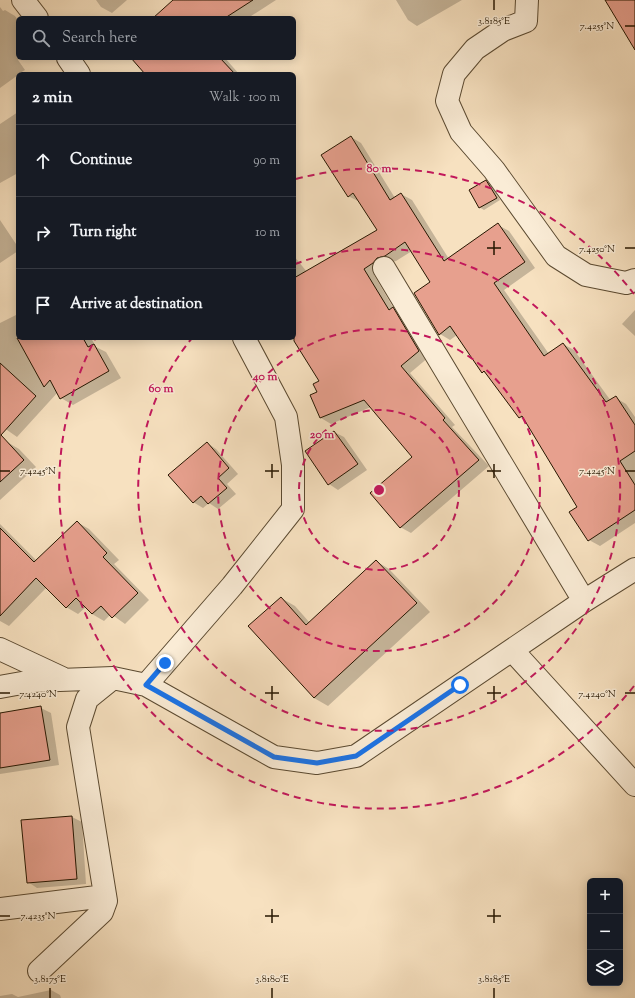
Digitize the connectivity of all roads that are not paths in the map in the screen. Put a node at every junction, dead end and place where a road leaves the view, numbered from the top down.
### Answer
1 (23, 0) edge
2 (527, 0) edge
3 (35, 16) edge
4 (69, 60) edge
5 (78, 72) edge
6 (384, 268) dead end
7 (635, 280) edge
8 (245, 340) edge
9 (635, 568) edge
10 (584, 601) junction
11 (0, 649) edge
12 (512, 650) junction
13 (113, 678) junction
14 (65, 680) junction
15 (146, 685) junction
16 (0, 687) edge
17 (635, 785) edge
18 (105, 896) junction
19 (0, 908) edge
20 (39, 971) dead end

1 - 3 street
2 - 7 street
4 - 5 street
6 - 10 street
8 - 15 street
9 - 10 street
10 - 12 street
11 - 14 street
12 - 15 street
12 - 17 street
13 - 14 street
13 - 15 street
13 - 18 street
14 - 16 street
18 - 19 street
18 - 20 street

